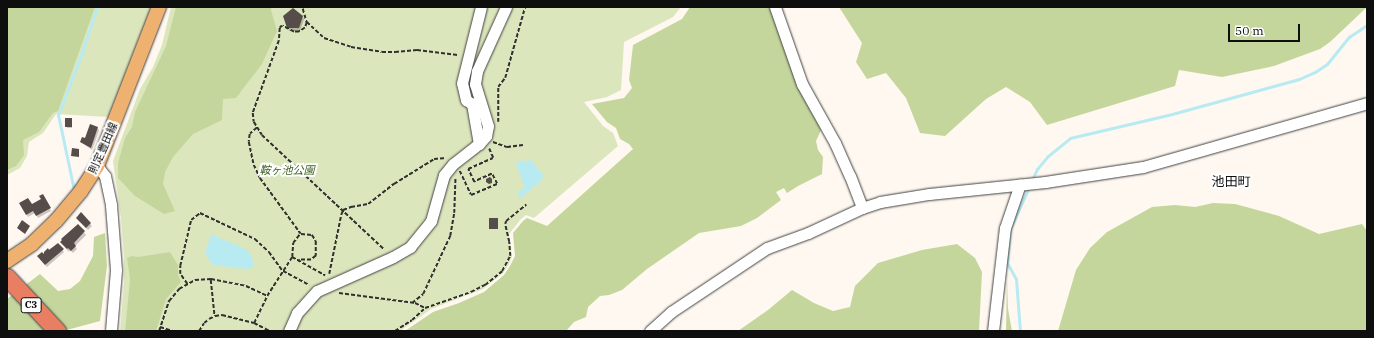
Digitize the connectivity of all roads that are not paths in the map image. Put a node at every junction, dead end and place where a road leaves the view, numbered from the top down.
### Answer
1 (159, 7) edge
2 (482, 7) edge
3 (506, 7) edge
4 (776, 7) edge
5 (1367, 103) edge
6 (483, 140) junction
7 (97, 166) junction
8 (1022, 184) junction
9 (862, 208) junction
10 (7, 261) edge
11 (7, 277) edge
12 (57, 331) edge
13 (111, 331) edge
14 (289, 331) edge
15 (650, 331) edge
16 (993, 331) edge

1 - 7 main road, 則定豊田線
2 - 6 street
3 - 6 street
4 - 9 street
5 - 8 street
6 - 14 street
7 - 10 main road, 則定豊田線
7 - 13 street
8 - 9 street
8 - 16 street
9 - 15 street
11 - 12 highway, C3

